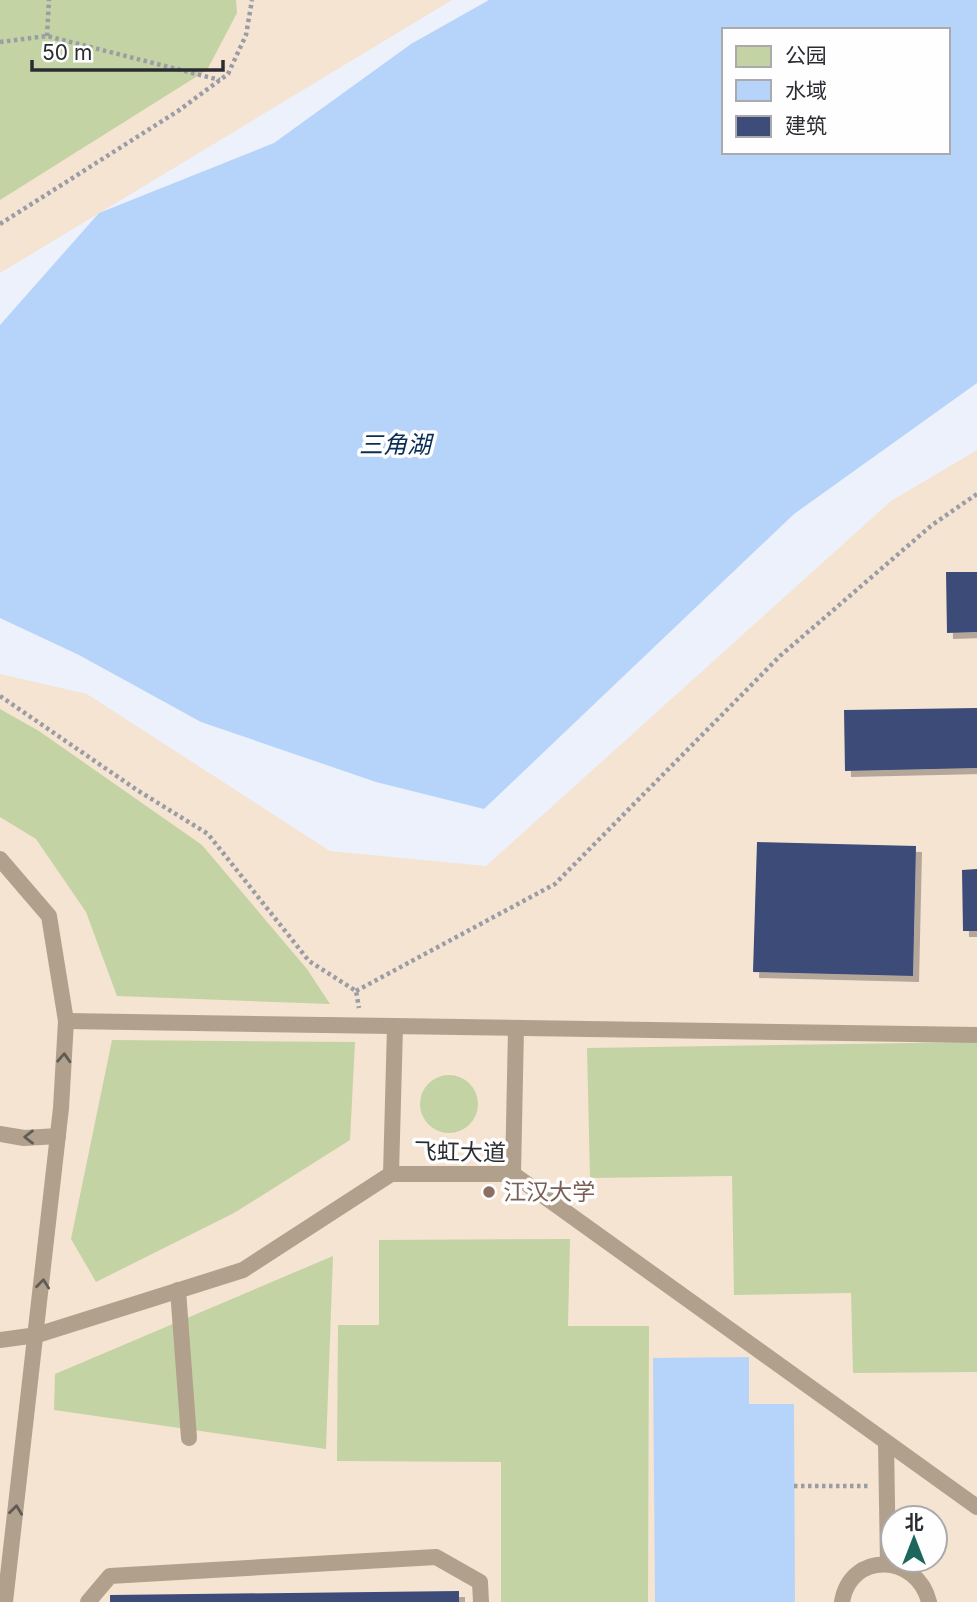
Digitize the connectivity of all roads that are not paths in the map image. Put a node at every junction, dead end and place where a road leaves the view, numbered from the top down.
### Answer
1 (0, 859) edge
2 (66, 1021) junction
3 (395, 1027) junction
4 (516, 1028) junction
5 (977, 1035) edge
6 (0, 1135) edge
7 (58, 1136) junction
8 (391, 1174) junction
9 (513, 1174) junction
10 (178, 1290) junction
11 (37, 1335) junction
12 (0, 1340) edge
13 (189, 1438) dead end
14 (886, 1442) junction
15 (887, 1504) edge
16 (977, 1507) edge
17 (879, 1567) edge
18 (913, 1574) edge
19 (5, 1602) edge
20 (88, 1602) edge
21 (481, 1602) edge
22 (842, 1602) edge
23 (929, 1602) edge

1 - 2 lane
2 - 3 lane
7 -> 2 lane
3 - 4 lane
3 - 8 lane
4 - 5 lane
4 - 9 lane
7 -> 6 lane
11 -> 7 lane
8 - 9 lane, 飞虹大道
8 - 10 lane, 飞虹大道
9 - 14 lane, 飞虹大道
10 - 11 lane, 飞虹大道
10 - 13 lane
11 - 12 lane, 飞虹大道
19 -> 11 lane
14 - 15 lane
14 - 16 lane, 飞虹大道
17 - 22 lane
18 - 23 lane
20 - 21 lane

